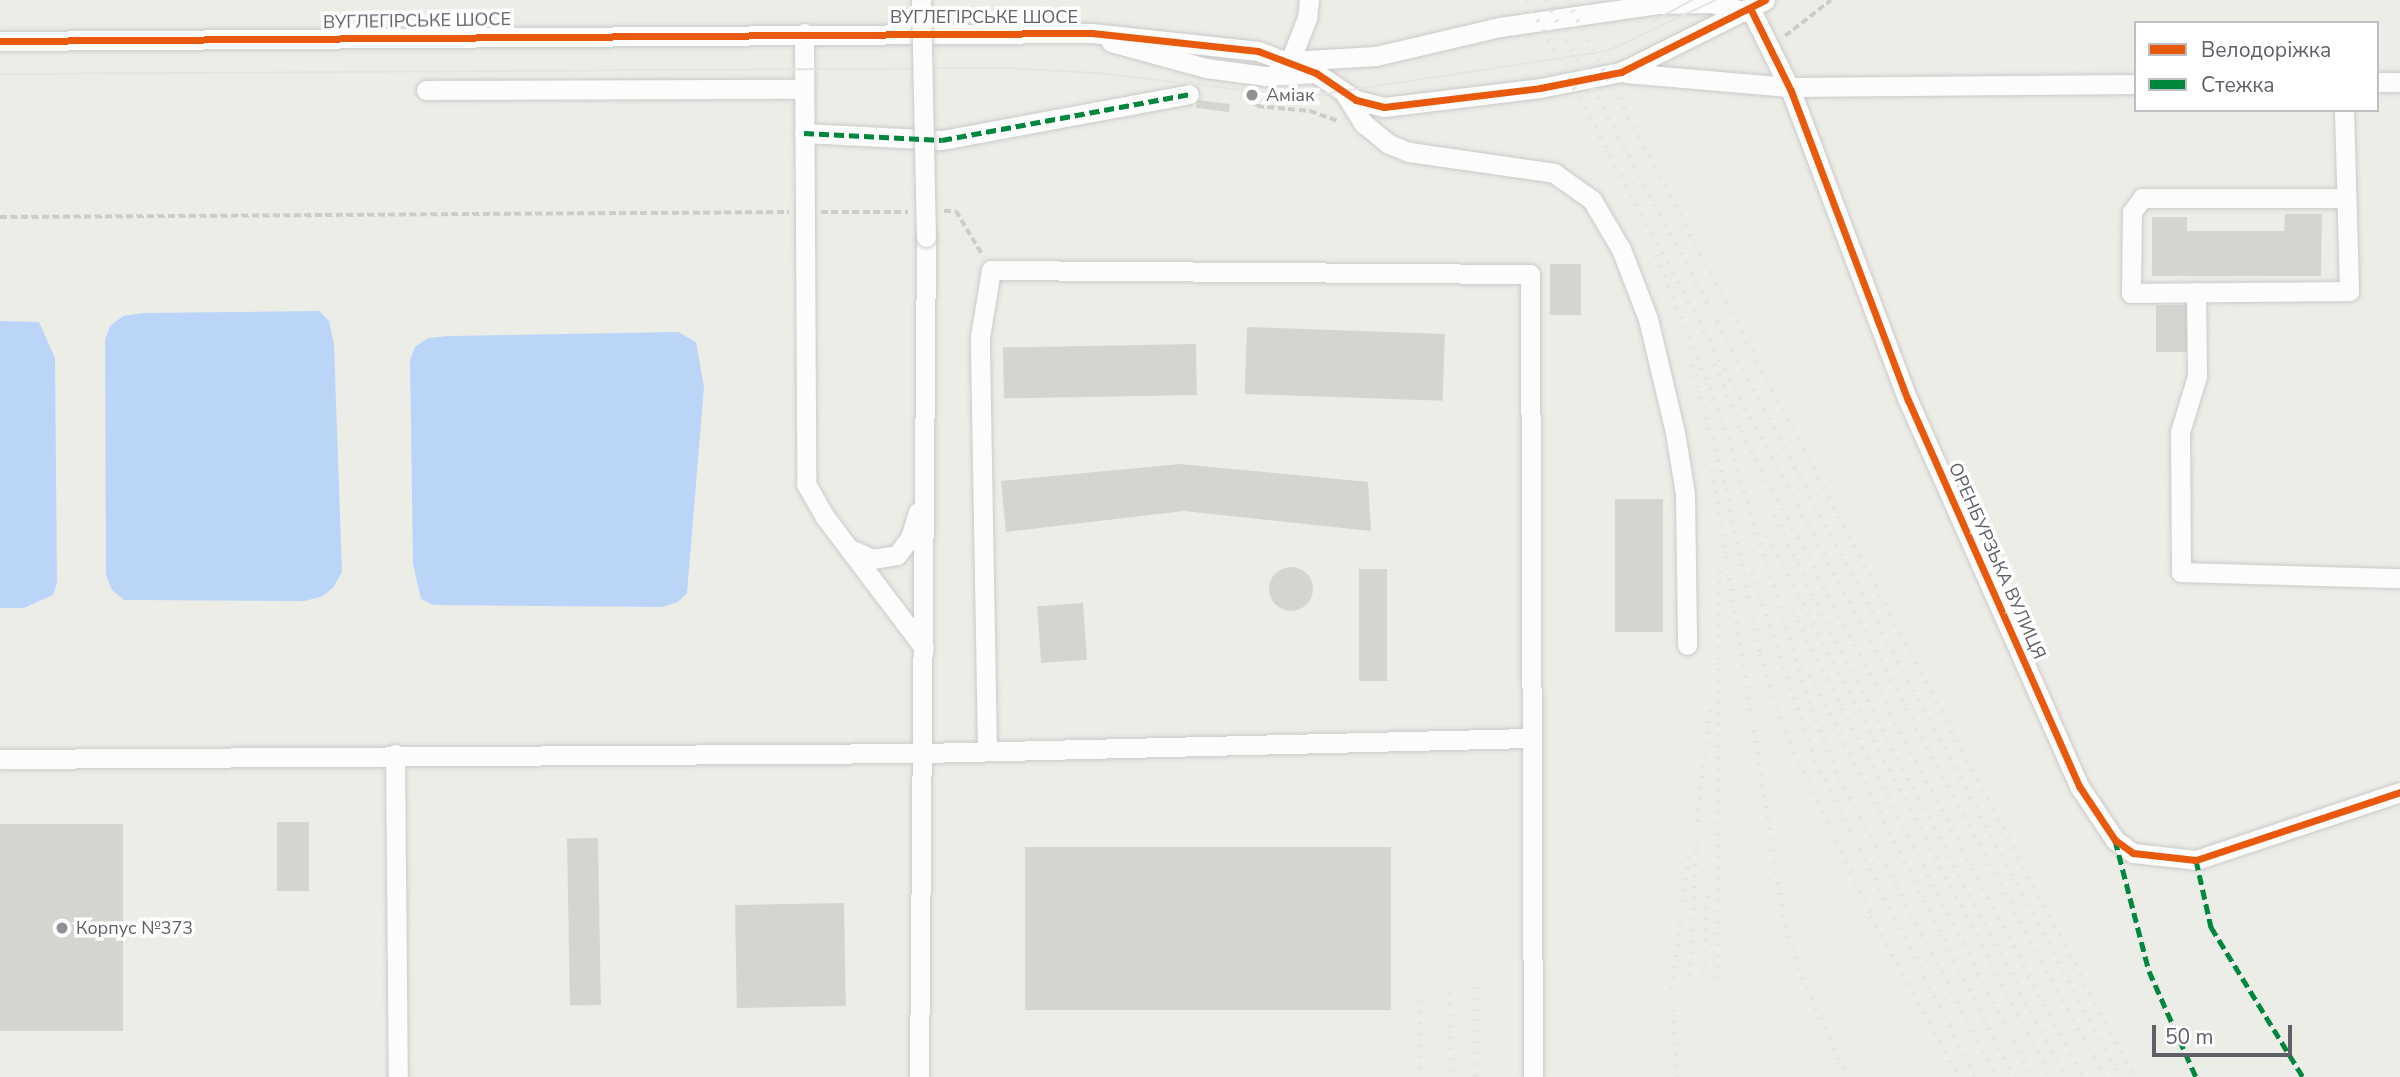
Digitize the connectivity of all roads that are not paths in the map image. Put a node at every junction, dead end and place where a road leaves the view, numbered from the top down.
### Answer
1 (921, 0) edge
2 (1309, 0) edge
3 (1754, 7) edge
4 (804, 33) junction
5 (1092, 33) junction
6 (0, 41) edge
7 (1290, 61) junction
8 (1621, 72) junction
9 (1316, 73) junction
10 (2379, 82) edge
11 (2400, 82) edge
12 (2134, 84) edge
13 (1788, 87) junction
14 (804, 89) junction
15 (426, 90) dead end
16 (1345, 93) junction
17 (1189, 94) dead end
18 (2344, 112) edge
19 (804, 133) junction
20 (2346, 198) junction
21 (2196, 292) junction
22 (925, 492) junction
23 (849, 548) junction
24 (2400, 578) edge
25 (1687, 645) dead end
26 (924, 648) junction
27 (1530, 738) junction
28 (987, 750) junction
29 (924, 753) junction
30 (395, 754) junction
31 (0, 759) edge
32 (2400, 792) edge
33 (398, 1077) edge
34 (919, 1077) edge
35 (1533, 1077) edge

1 - 22 street, bridge
2 - 7 street
3 - 7 street
3 - 8 street, ВУГЛЕГІРСЬКЕ ШОСЕ
3 - 13 street, ОРЕНБУРЗЬКА ВУЛИЦЯ
4 - 5 street, ВУГЛЕГІРСЬКЕ ШОСЕ
4 - 6 street, ВУГЛЕГІРСЬКЕ ШОСЕ
4 - 14 street
5 - 7 street, ВУГЛЕГІРСЬКЕ ШОСЕ
5 - 9 street
7 - 9 street, ВУГЛЕГІРСЬКЕ ШОСЕ
8 - 13 street
8 - 16 street, ВУГЛЕГІРСЬКЕ ШОСЕ
9 - 16 street, ВУГЛЕГІРСЬКЕ ШОСЕ
10 - 11 street
12 - 13 street
13 - 32 street, ОРЕНБУРЗЬКА ВУЛИЦЯ
14 - 15 street
14 - 19 street
16 - 25 street
17 - 19 street
18 - 20 street
19 - 23 street
20 - 21 street
20 - 21 street
21 - 24 street
22 - 23 street
22 - 26 street
23 - 26 street
26 - 29 street
27 - 28 street
27 - 28 street
27 - 35 street
28 - 29 street
29 - 30 street
29 - 34 street
30 - 31 street
30 - 33 street

